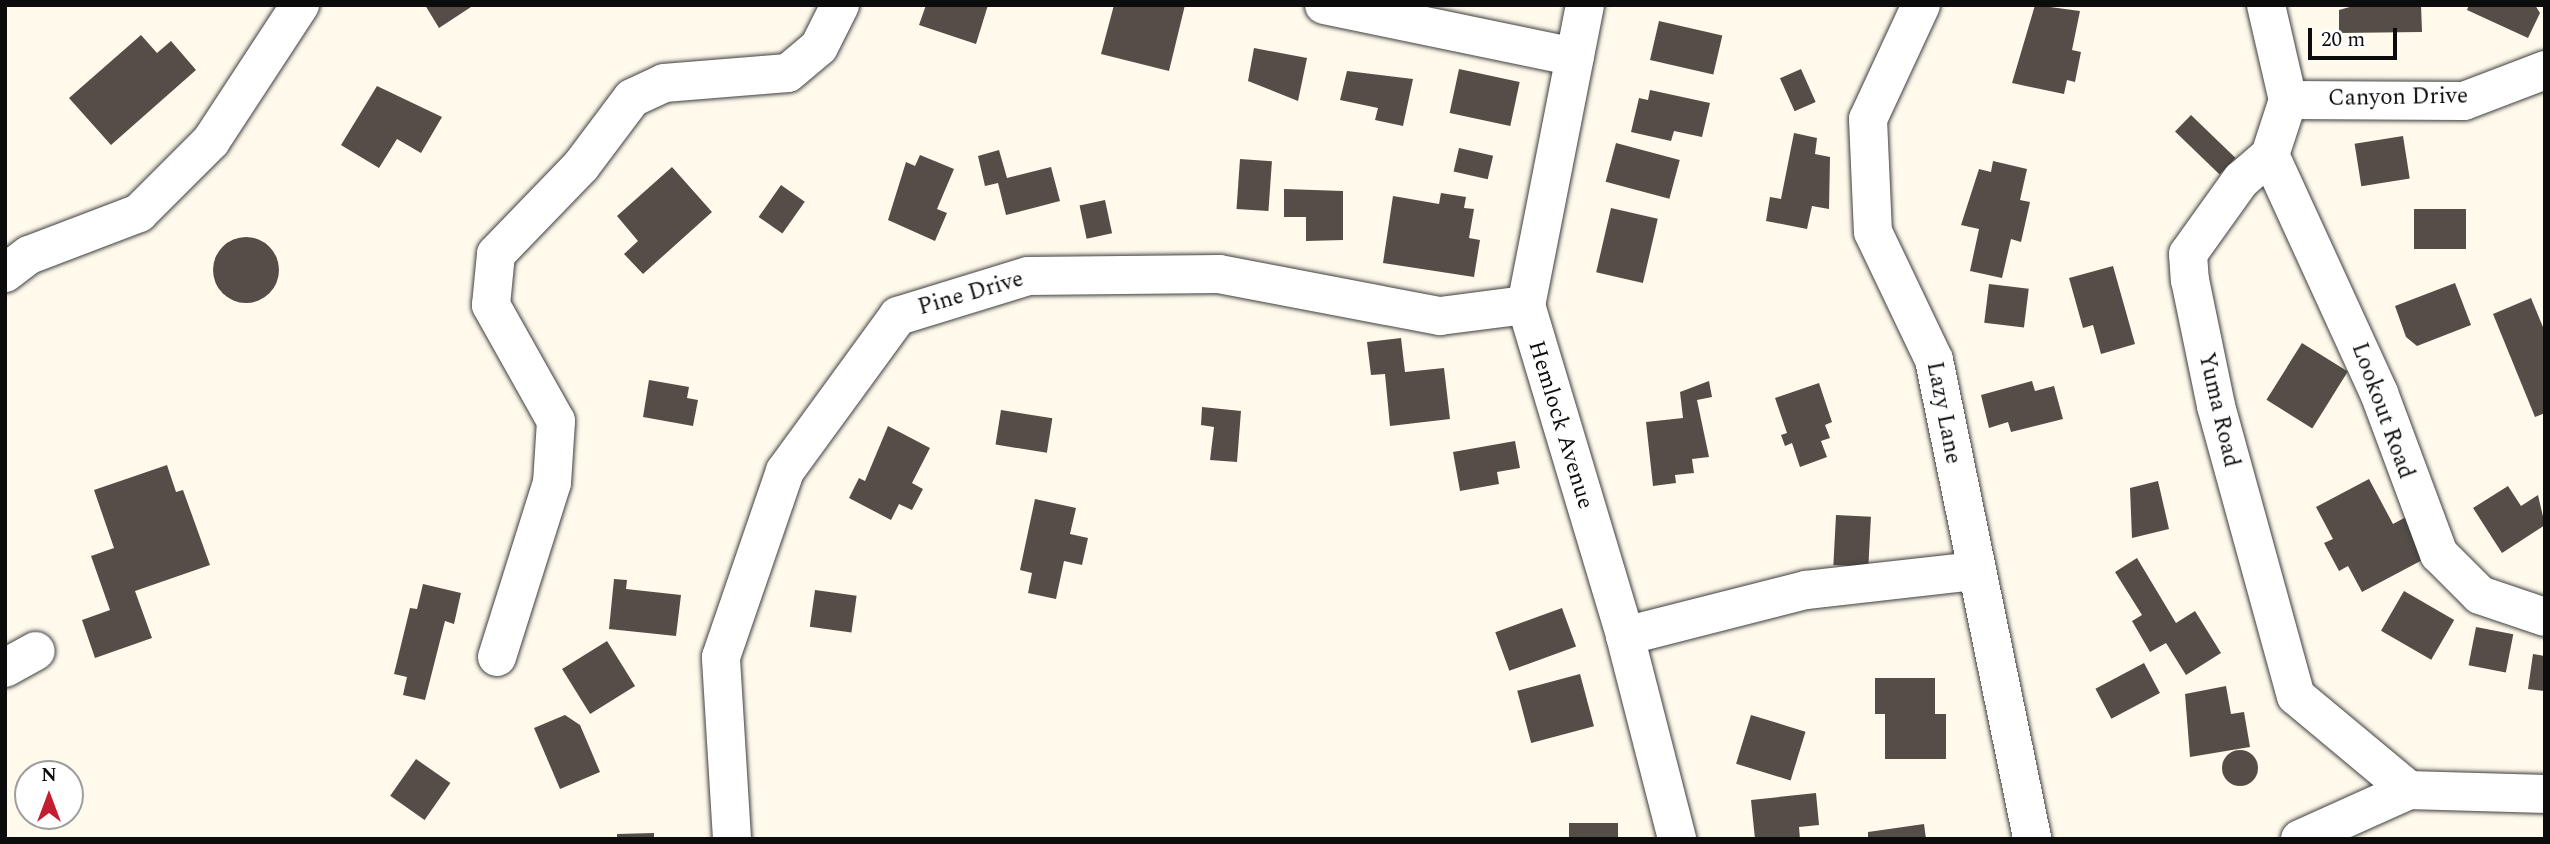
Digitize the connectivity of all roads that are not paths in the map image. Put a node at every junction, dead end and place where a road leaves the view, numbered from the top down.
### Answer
1 (300, 5) edge
2 (840, 5) edge
3 (1324, 5) edge
4 (1585, 5) edge
5 (1921, 5) edge
6 (2266, 5) edge
7 (1575, 57) junction
8 (2545, 70) edge
9 (2288, 100) junction
10 (2270, 155) junction
11 (5, 272) edge
12 (1526, 305) junction
13 (1976, 571) junction
14 (2545, 617) edge
15 (1625, 636) junction
16 (497, 657) dead end
17 (2409, 790) junction
18 (2545, 794) edge
19 (732, 839) edge
20 (1677, 839) edge
21 (2032, 839) edge
22 (2301, 839) edge

1 - 11 street
2 - 16 street
3 - 7 street
4 - 7 street, Hemlock Avenue
5 - 13 street, Lazy Lane
6 - 9 street
7 - 12 street, Hemlock Avenue
8 - 9 street, Canyon Drive
9 - 10 street
10 - 14 street, Lookout Road
10 - 17 street, Yuma Road
12 - 15 street, Hemlock Avenue
12 - 19 street, Pine Drive
13 - 15 street
13 - 21 street, Lazy Lane
15 - 20 street, Hemlock Avenue
17 - 18 street
17 - 22 street

